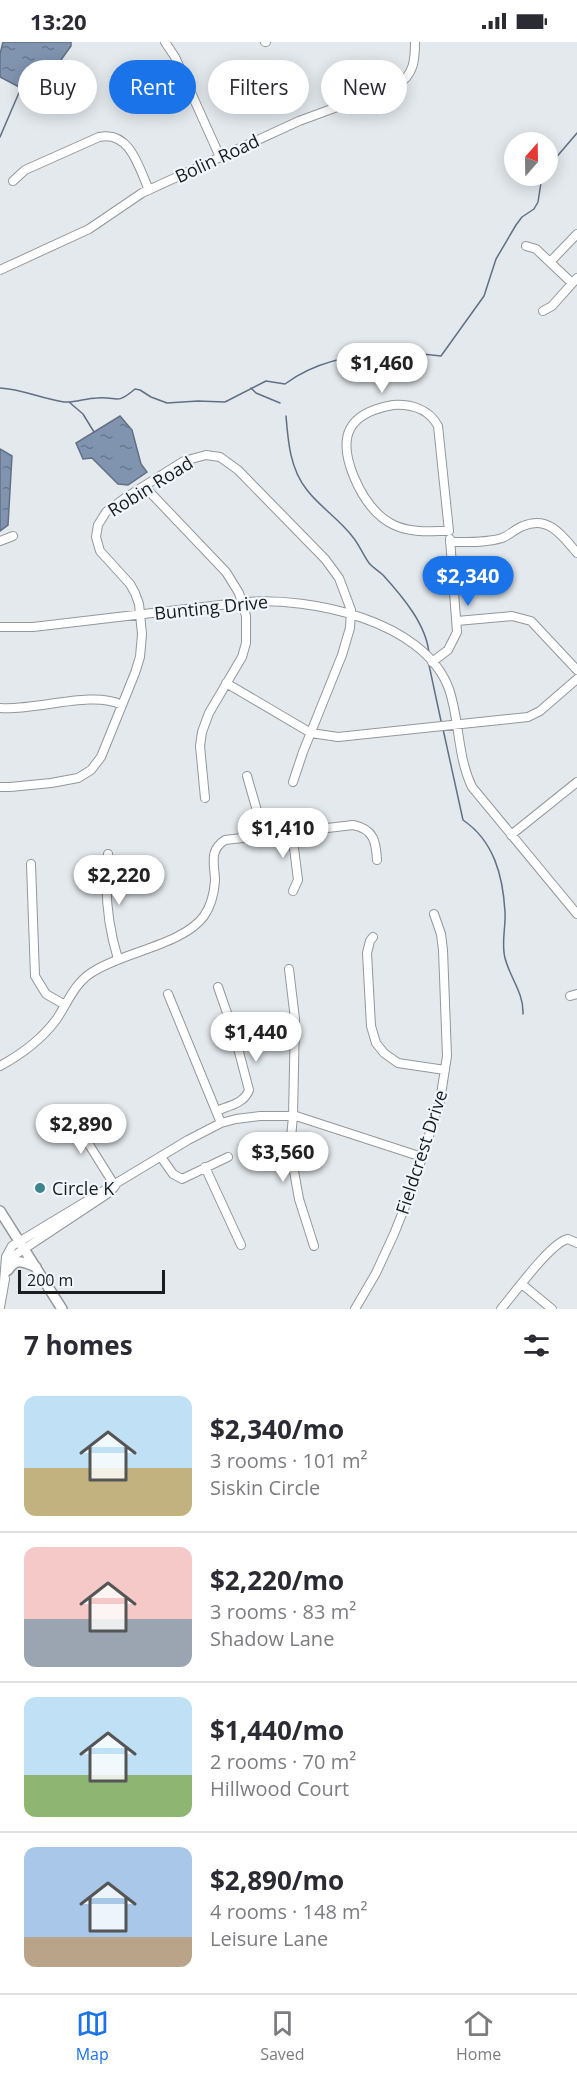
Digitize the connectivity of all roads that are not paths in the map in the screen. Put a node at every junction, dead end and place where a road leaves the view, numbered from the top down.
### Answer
1 (165, 42) edge
2 (415, 42) edge
3 (220, 157) junction
4 (13, 181) dead end
5 (148, 190) junction
6 (577, 234) edge
7 (526, 246) dead end
8 (550, 262) junction
9 (0, 270) edge
10 (575, 281) edge
11 (543, 311) dead end
12 (144, 486) junction
13 (449, 531) junction
14 (13, 536) dead end
15 (0, 541) edge
16 (450, 542) junction
17 (577, 553) edge
18 (242, 602) junction
19 (140, 614) junction
20 (352, 615) junction
21 (457, 621) junction
22 (0, 627) edge
23 (432, 662) junction
24 (577, 670) edge
25 (577, 679) edge
26 (226, 683) junction
27 (122, 705) junction
28 (0, 708) edge
29 (456, 725) junction
30 (311, 733) junction
31 (248, 776) dead end
32 (293, 782) dead end
33 (577, 782) edge
34 (0, 787) edge
35 (205, 798) dead end
36 (292, 832) junction
37 (264, 835) junction
38 (511, 835) junction
39 (108, 854) dead end
40 (377, 860) dead end
41 (31, 864) dead end
42 (293, 891) dead end
43 (434, 914) dead end
44 (577, 914) edge
45 (373, 937) dead end
46 (118, 959) junction
47 (289, 969) dead end
48 (218, 987) dead end
49 (168, 994) dead end
50 (65, 1005) junction
51 (0, 1066) edge
52 (445, 1070) junction
53 (68, 1111) dead end
54 (216, 1111) junction
55 (293, 1116) junction
56 (221, 1123) junction
57 (228, 1156) dead end
58 (161, 1157) junction
59 (422, 1157) junction
60 (206, 1167) junction
61 (115, 1186) junction
62 (0, 1212) edge
63 (577, 1243) edge
64 (21, 1245) junction
65 (241, 1245) dead end
66 (314, 1246) dead end
67 (36, 1267) junction
68 (8, 1270) junction
69 (4, 1282) junction
70 (523, 1285) junction
71 (53, 1294) junction
72 (0, 1306) edge
73 (54, 1309) edge
74 (62, 1309) edge
75 (355, 1309) edge
76 (501, 1309) edge
77 (552, 1309) edge

1 - 3 street
2 - 3 street, Bolin Road
3 - 5 street, Bolin Road
4 - 5 street
5 - 9 street, Bolin Road
6 - 8 street
7 - 8 street
8 - 10 street
10 - 11 street
12 - 18 street
12 - 19 street, Robin Road
12 - 20 street, Robin Road
13 - 13 street
13 - 16 street
14 - 15 street
16 - 17 street
16 - 21 street
18 - 19 street, Bunting Drive
18 - 20 street, Bunting Drive
18 - 26 street
19 - 22 street, Bunting Drive
19 - 27 street, Robin Road
20 - 23 street, Bunting Drive
20 - 30 street, Robin Road
21 - 23 street
21 - 24 street
23 - 29 street, Bunting Drive
25 - 29 street
26 - 30 street
26 - 35 street
27 - 28 street
27 - 34 street, Robin Road
29 - 30 street
29 - 38 street, Bunting Drive
30 - 32 street, Robin Road
31 - 37 street
33 - 38 street
36 - 37 street
36 - 40 street
36 - 42 street
37 - 46 street
38 - 44 street, Bunting Drive
39 - 46 street
41 - 50 street
43 - 52 street, Fieldcrest Drive
45 - 52 street
46 - 50 street
47 - 55 street
48 - 54 street
49 - 54 street
50 - 51 street
52 - 59 street, Fieldcrest Drive
53 - 61 street
54 - 56 street
55 - 56 street
55 - 59 street
55 - 66 street
56 - 58 street
57 - 60 street
58 - 60 street
58 - 61 street
59 - 75 street, Fieldcrest Drive
60 - 65 street
61 - 64 street
62 - 64 main road
63 - 70 street
64 - 67 main road
64 - 68 street
64 - 69 street
67 - 68 main road
67 - 71 main road
68 - 69 street
69 - 72 street
70 - 76 street
70 - 77 street
71 - 73 main road
71 - 74 main road

